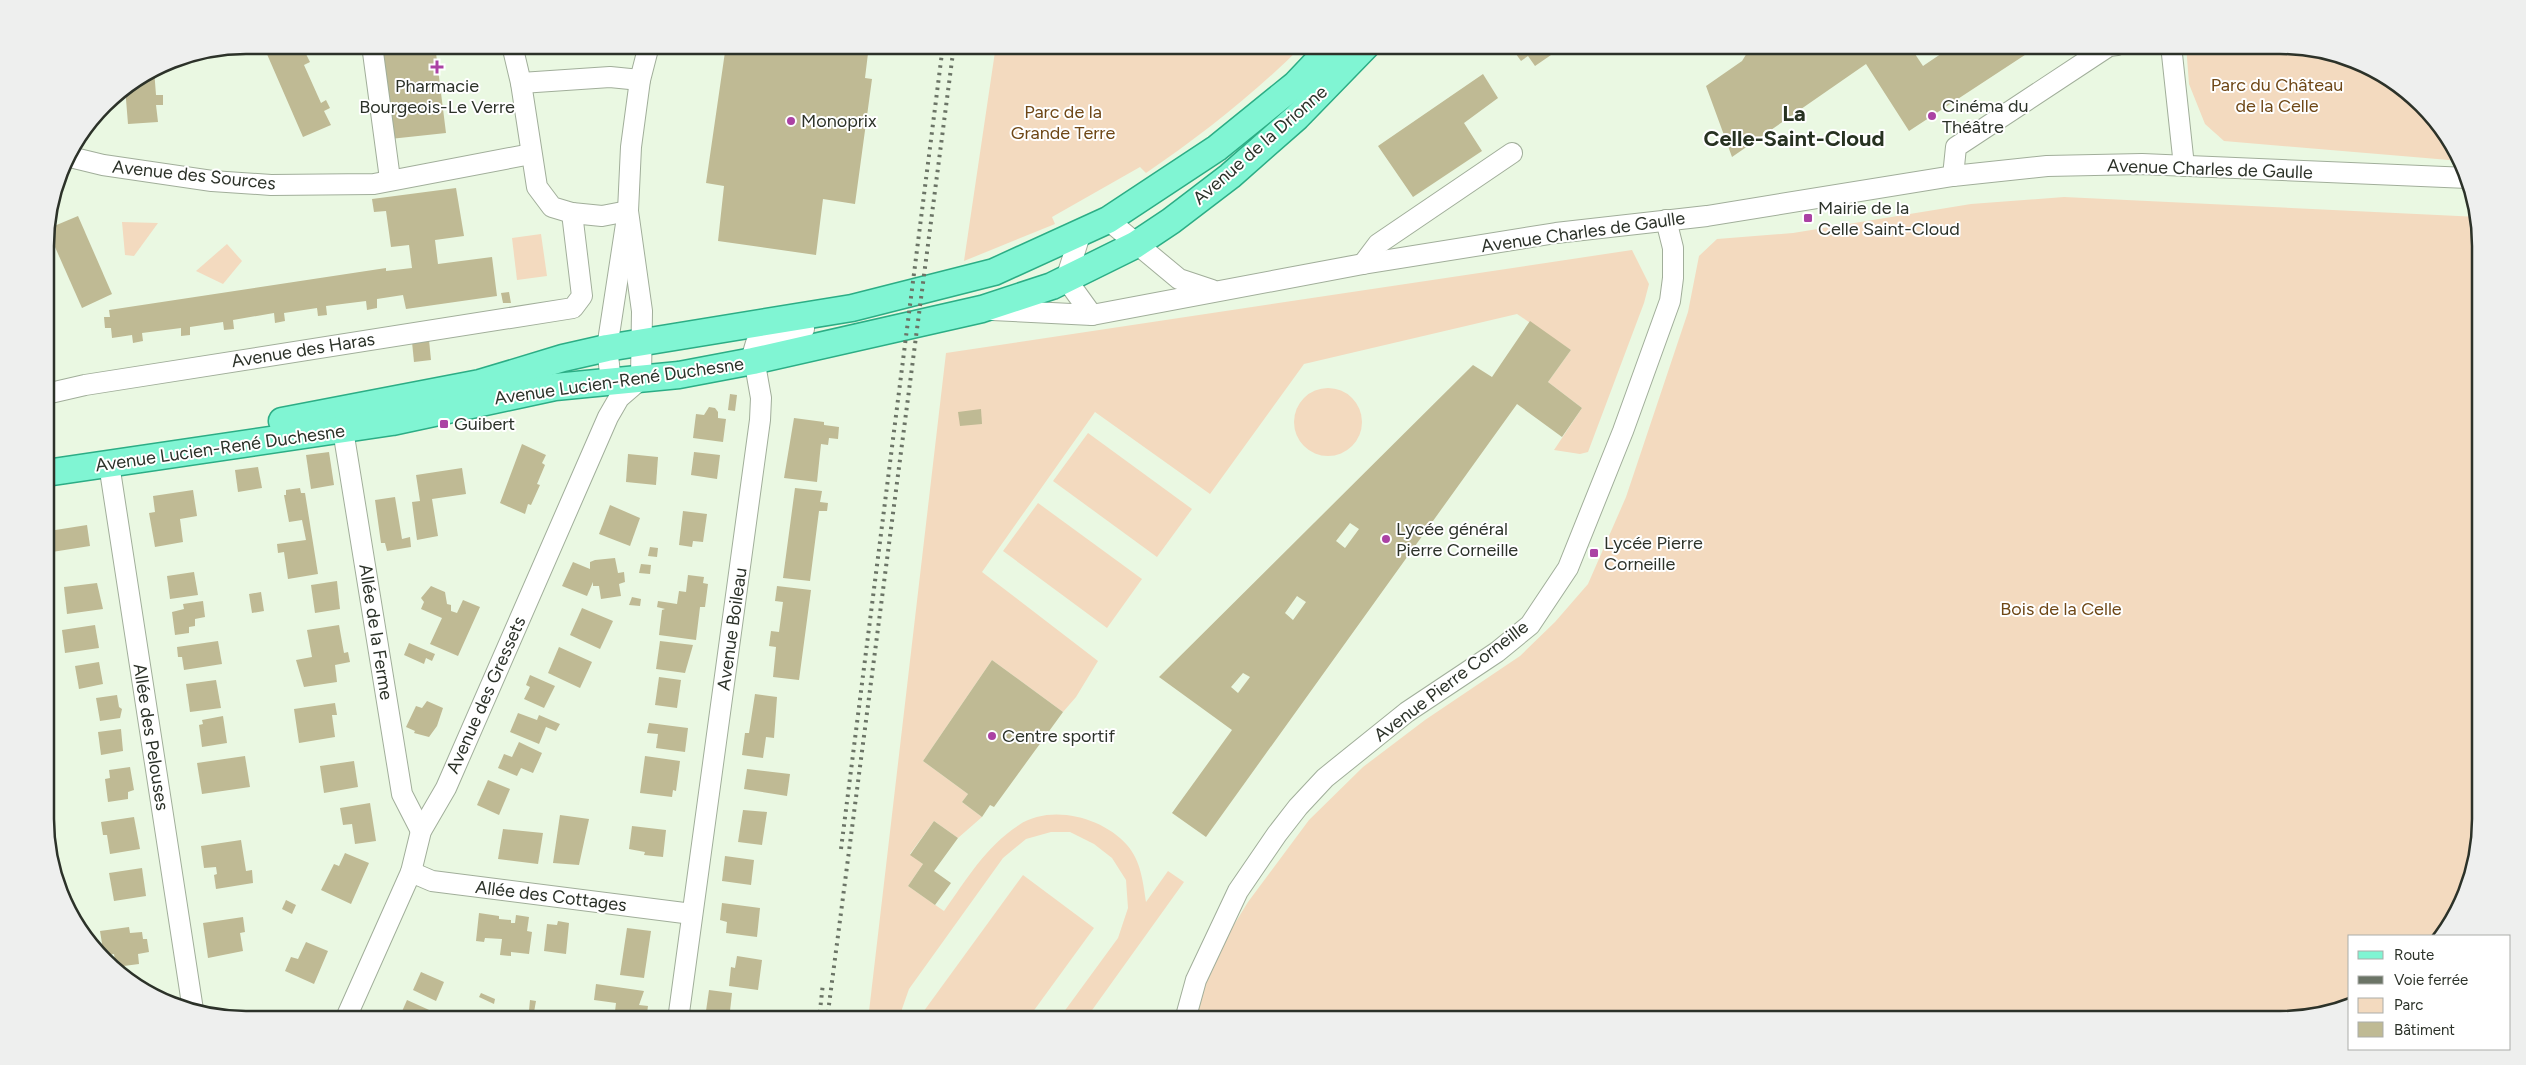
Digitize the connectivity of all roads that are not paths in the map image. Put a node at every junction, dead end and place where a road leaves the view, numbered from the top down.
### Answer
1 (373, 54) edge
2 (514, 54) edge
3 (647, 54) edge
4 (1324, 54) edge
5 (1358, 54) edge
6 (2097, 54) edge
7 (2172, 54) edge
8 (640, 80) junction
9 (521, 83) junction
10 (1512, 153) dead end
11 (531, 154) junction
12 (75, 158) edge
13 (2184, 166) junction
14 (1953, 176) junction
15 (2460, 178) edge
16 (390, 179) junction
17 (628, 211) junction
18 (572, 213) junction
19 (1108, 220) junction
20 (1666, 220) junction
21 (1080, 234) junction
22 (1135, 245) junction
23 (1363, 264) junction
24 (1066, 279) junction
25 (950, 284) joint
26 (1214, 291) junction
27 (852, 308) junction
28 (982, 309) junction
29 (1092, 315) junction
30 (641, 341) junction
31 (607, 348) junction
32 (753, 361) junction
33 (641, 379) junction
34 (611, 381) junction
35 (54, 392) edge
36 (343, 430) junction
37 (54, 454) edge
38 (109, 464) junction
39 (54, 472) edge
40 (421, 831) junction
41 (411, 872) junction
42 (692, 914) junction
43 (192, 1004) edge
44 (349, 1011) edge
45 (679, 1011) edge
46 (1187, 1011) edge

1 - 16 street
2 - 9 street
3 - 8 street
4 - 19 main road, Avenue de la Drionne
5 - 22 main road, Avenue de la Drionne
6 - 14 street
7 - 13 street
8 - 9 street
8 - 17 street
9 - 11 street
10 - 23 street
11 - 16 street, Avenue des Sources
11 - 18 street
12 - 16 street, Avenue des Sources
13 - 14 street, Avenue Charles de Gaulle
13 - 15 street, Avenue Charles de Gaulle
14 - 20 street, Avenue Charles de Gaulle
17 - 18 street
17 - 30 street
17 - 31 street
18 - 35 street, Avenue des Haras
19 - 21 main road, Avenue de la Drionne
19 - 22 street, Avenue Charles de Gaulle
20 - 23 street, Avenue Charles de Gaulle
20 - 46 street, Avenue Pierre Corneille
21 - 24 street
21 - 25 main road, Avenue de la Drionne
22 - 24 main road, Avenue de la Drionne
22 - 26 street, Avenue Charles de Gaulle
23 - 26 street, Avenue Charles de Gaulle
24 - 28 main road, Avenue de la Drionne
24 - 29 street
25 - 27 main road, Avenue Lucien-René Duchesne
26 - 29 street, Avenue Charles de Gaulle
27 - 30 main road, Avenue Lucien-René Duchesne
27 - 32 street
28 - 29 street, Avenue Charles de Gaulle
28 - 32 main road, Avenue Lucien-René Duchesne
30 - 31 main road, Avenue Lucien-René Duchesne
30 - 33 street
31 - 34 street
31 - 37 main road, Avenue Lucien-René Duchesne
32 - 33 main road, Avenue Lucien-René Duchesne
32 - 42 street, Avenue Boileau
33 - 34 main road, Avenue Lucien-René Duchesne
33 - 40 street, Avenue des Gressets
34 - 36 main road, Avenue Lucien-René Duchesne
36 - 38 main road, Avenue Lucien-René Duchesne
36 - 40 street, Allée de la Ferme
38 - 39 main road, Avenue Lucien-René Duchesne
38 - 43 street, Allée des Pelouses
40 - 41 street, Avenue des Gressets
41 - 42 street, Allée des Cottages
41 - 44 street, Avenue des Gressets
42 - 45 street, Avenue Boileau

